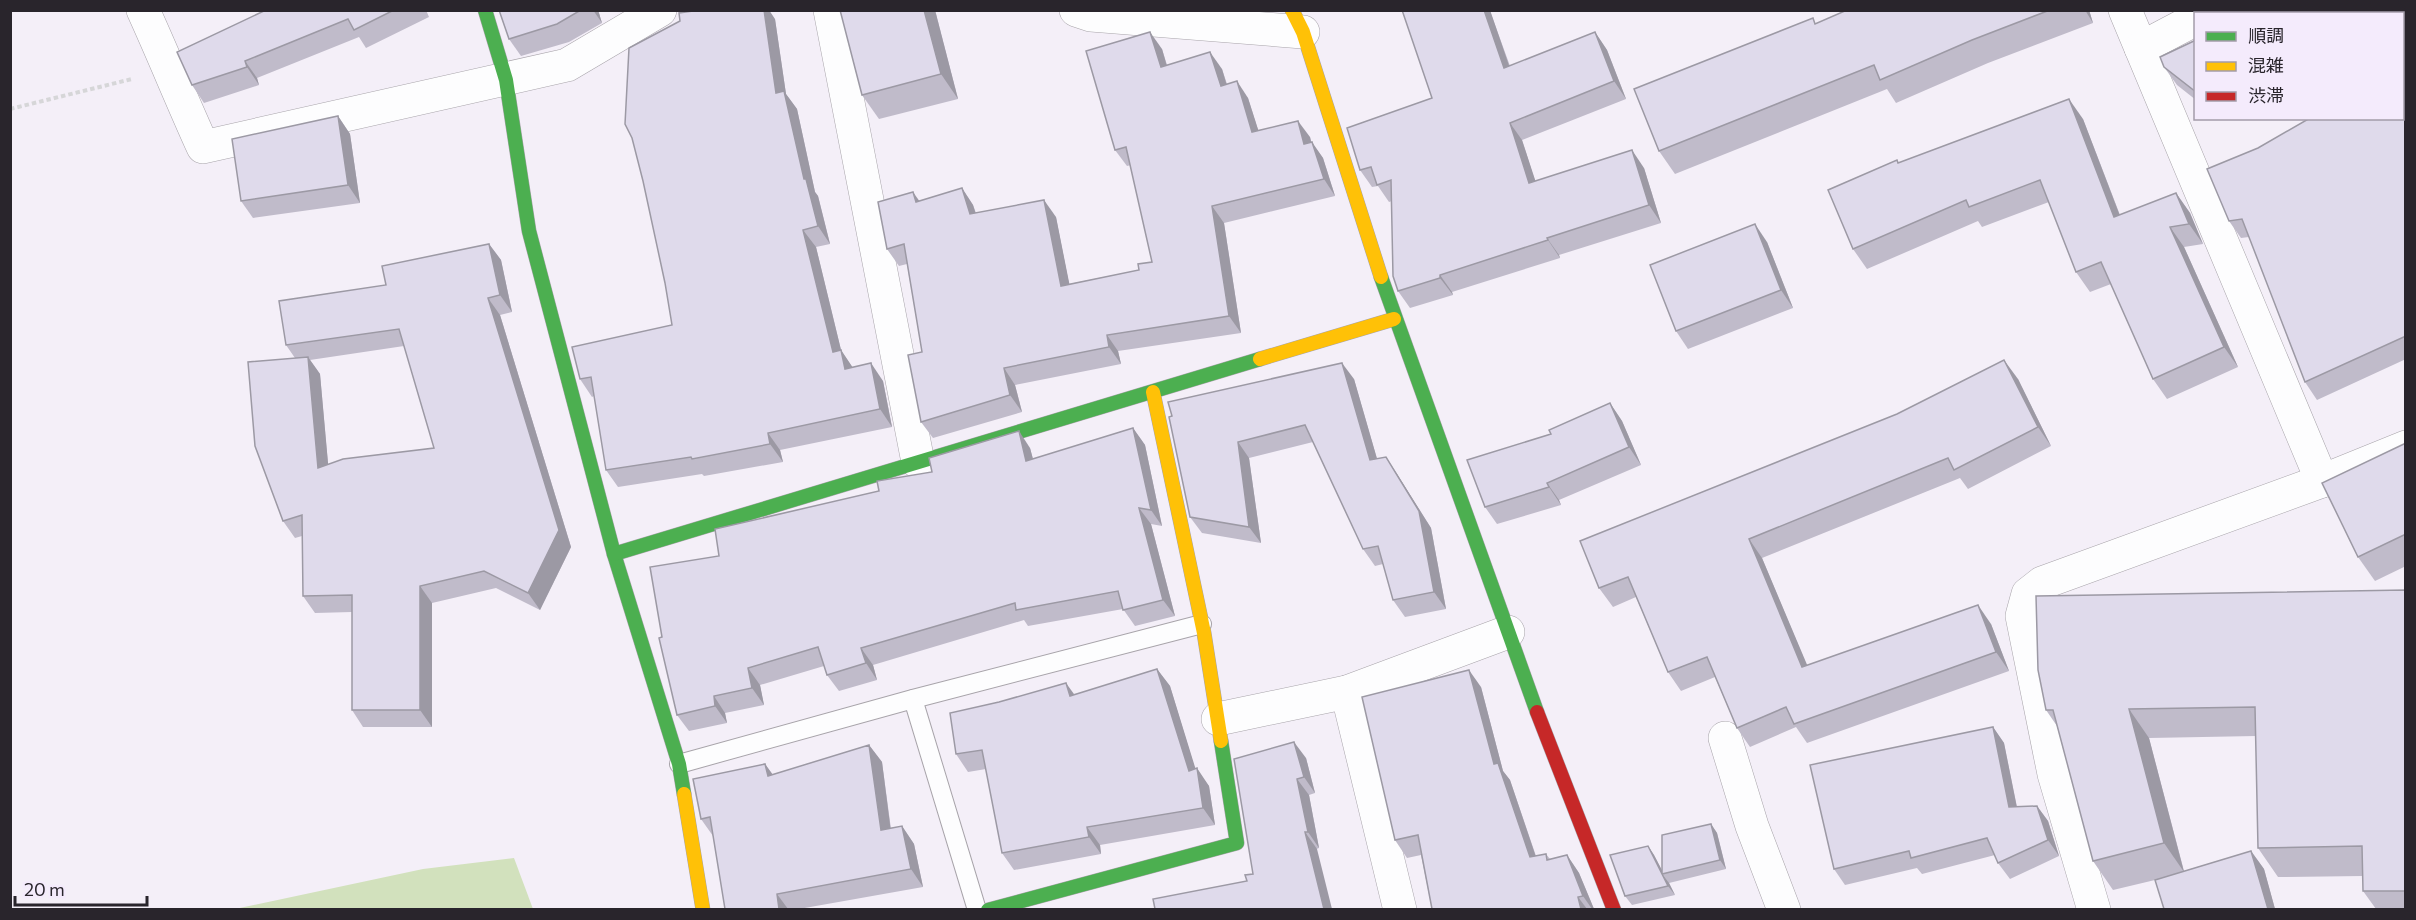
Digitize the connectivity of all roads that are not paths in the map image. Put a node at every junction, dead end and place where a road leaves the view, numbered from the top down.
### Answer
1 (143, 10) edge
2 (485, 10) edge
3 (660, 10) edge
4 (830, 10) edge
5 (1076, 10) edge
6 (2126, 10) edge
7 (2194, 20) edge
8 (1297, 21) edge
9 (2141, 48) junction
10 (506, 80) junction
11 (1394, 319) junction
12 (1153, 392) junction
13 (2406, 447) edge
14 (918, 462) junction
15 (2322, 481) junction
16 (614, 554) junction
17 (1202, 624) junction
18 (1508, 632) junction
19 (1347, 692) junction
20 (913, 699) junction
21 (1218, 719) junction
22 (1725, 738) dead end
23 (679, 764) junction
24 (703, 909) edge
25 (977, 909) edge
26 (988, 909) edge
27 (1400, 909) edge
28 (1614, 909) edge
29 (1784, 909) edge
30 (2094, 909) edge

1 - 10 street
2 - 10 street
3 - 10 street
4 - 14 street
5 - 8 street
6 - 9 street
7 - 9 street
8 - 11 street
9 - 15 street
10 - 16 street
11 - 12 street
11 - 18 street
12 - 14 street
12 - 17 street
13 - 15 street
14 - 16 street
15 - 30 street
16 - 23 street
17 - 20 lane
17 - 21 street
18 - 19 street
18 - 28 street
19 - 21 street
19 - 27 street
20 - 23 lane
20 - 25 lane
21 - 26 street
22 - 29 street
23 - 24 street

